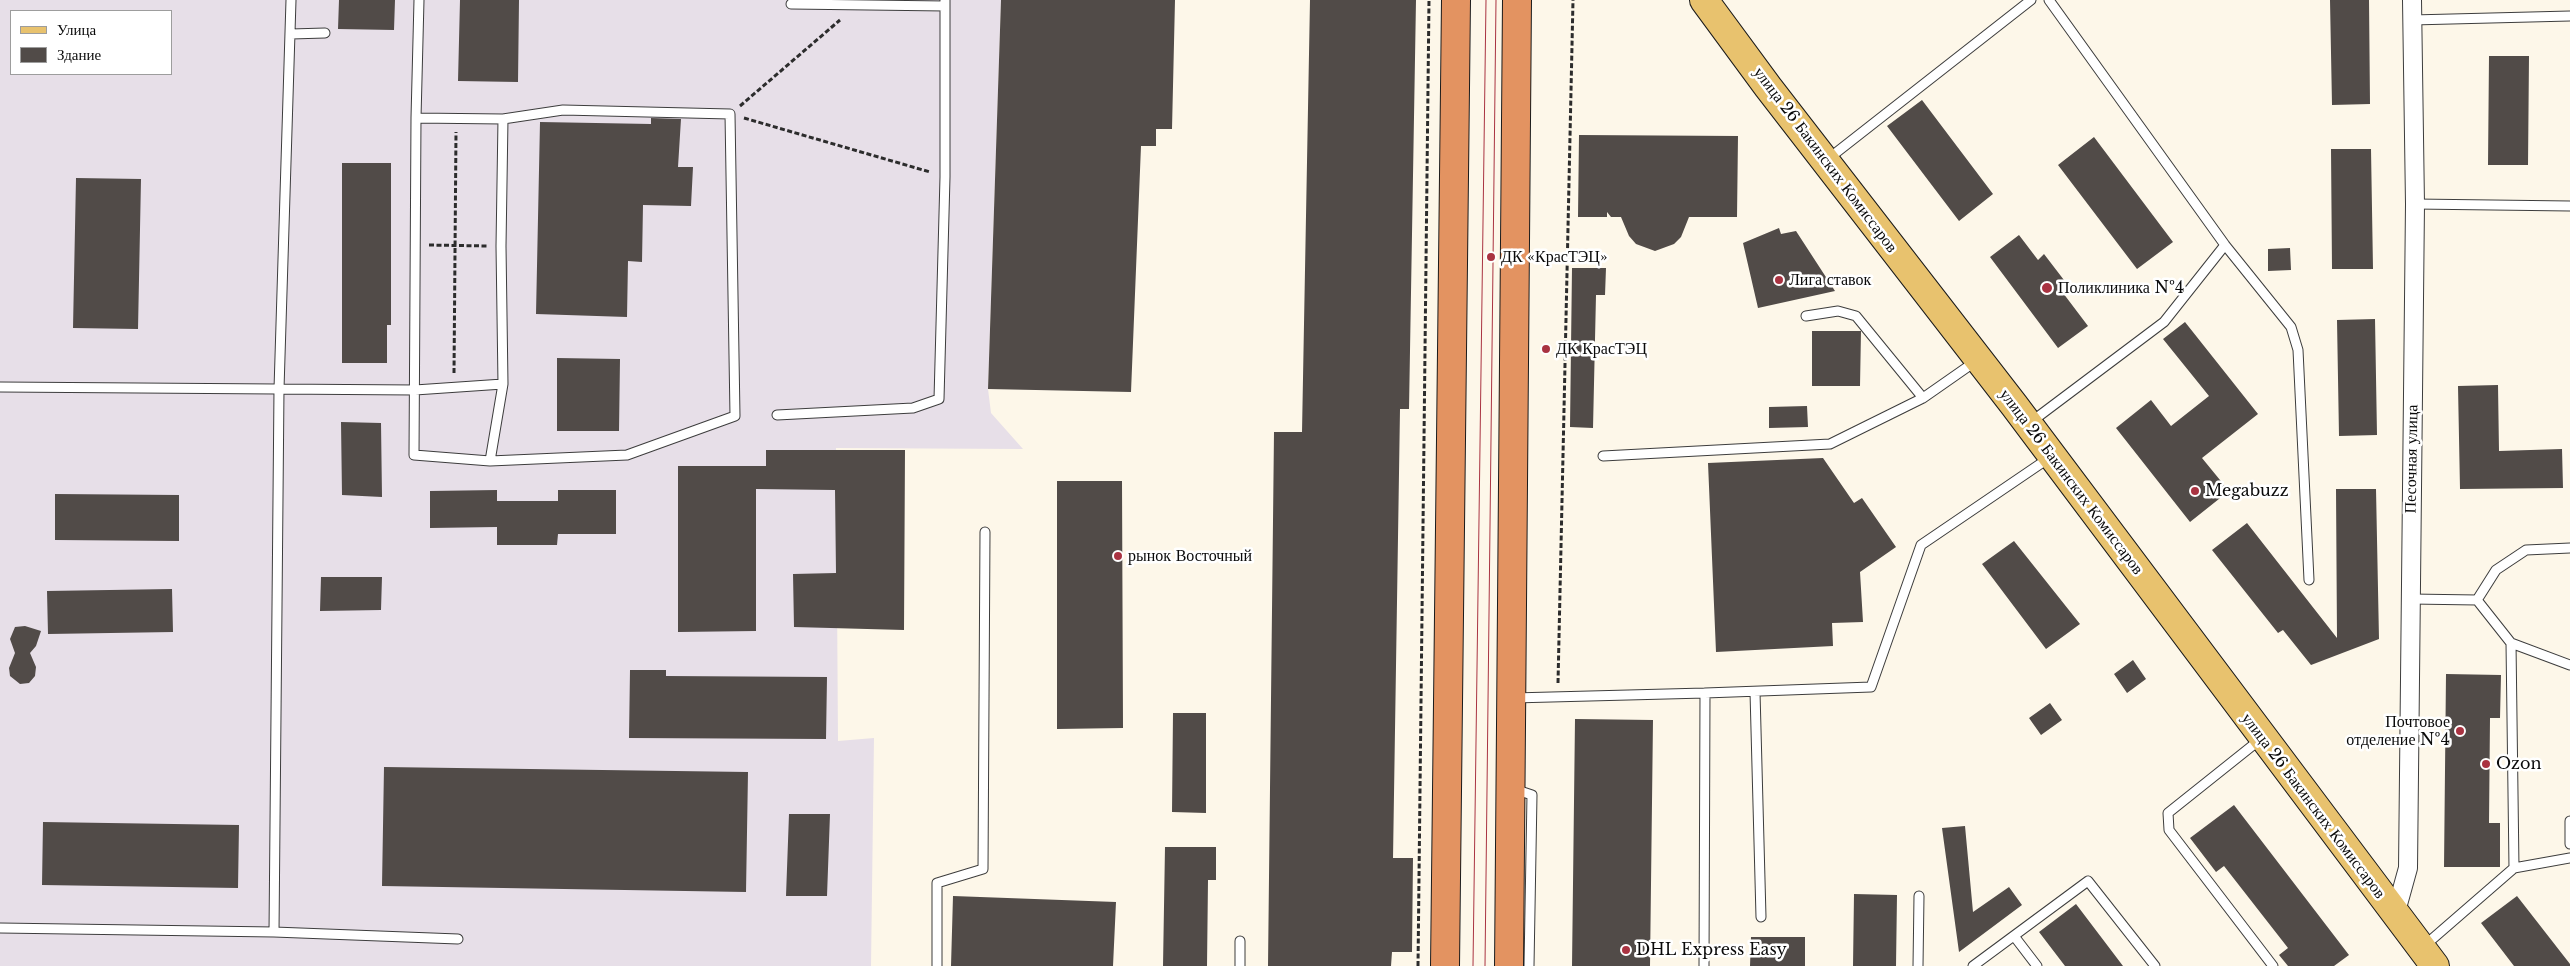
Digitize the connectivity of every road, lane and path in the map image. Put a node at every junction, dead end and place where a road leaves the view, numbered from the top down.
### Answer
1 (291, 0) edge
2 (419, 0) edge
3 (1429, 0) edge
4 (1456, 0) edge
5 (1517, 0) edge
6 (1573, 0) edge
7 (1704, 0) edge
8 (2031, 0) edge
9 (2049, 0) edge
10 (2412, 0) edge
11 (945, 3) edge
12 (791, 4) dead end
13 (2570, 16) edge
14 (843, 17) dead end
15 (2412, 20) junction
16 (325, 33) dead end
17 (290, 34) junction
18 (730, 114) junction
19 (416, 118) junction
20 (456, 119) junction
21 (503, 119) junction
22 (1825, 161) junction
23 (945, 177) junction
24 (2415, 204) junction
25 (2570, 206) edge
26 (416, 245) junction
27 (454, 245) junction
28 (2225, 245) junction
29 (501, 246) junction
30 (1806, 316) dead end
31 (1978, 360) junction
32 (503, 384) junction
33 (454, 386) junction
34 (0, 387) edge
35 (279, 389) junction
36 (415, 390) junction
37 (1923, 398) junction
38 (777, 415) dead end
39 (2028, 425) junction
40 (1602, 456) dead end
41 (2051, 457) junction
42 (490, 461) junction
43 (985, 532) dead end
44 (2570, 548) edge
45 (2310, 580) dead end
46 (2410, 599) junction
47 (2477, 600) junction
48 (2510, 643) junction
49 (2570, 665) edge
50 (1755, 692) junction
51 (1705, 693) junction
52 (1512, 698) junction
53 (1558, 699) junction
54 (2262, 738) junction
55 (1510, 788) junction
56 (2570, 821) edge
57 (2570, 844) edge
58 (2570, 858) edge
59 (2514, 868) junction
60 (1919, 896) dead end
61 (2395, 915) junction
62 (1761, 917) dead end
63 (0, 928) edge
64 (274, 932) junction
65 (2014, 936) junction
66 (458, 939) dead end
67 (1240, 941) dead end
68 (2428, 958) edge
69 (937, 966) edge
70 (1240, 966) edge
71 (1418, 966) edge
72 (1445, 966) edge
73 (1508, 966) edge
74 (1529, 966) edge
75 (1704, 966) edge
76 (1918, 966) edge
77 (1973, 966) edge
78 (2037, 966) edge
79 (2155, 966) edge
80 (2273, 966) edge

1 - 17 lane
2 - 19 lane
3 - 71 path
4 - 72 highway
5 - 52 highway
6 - 53 path
7 - 22 main road, улица 26 Бакинских Комиссаров
8 - 22 lane
9 - 28 lane
10 - 15 street, Песочная улица
11 - 12 lane
11 - 23 lane
13 - 15 lane
14 - 18 path
15 - 24 street, Песочная улица
16 - 17 lane
17 - 35 lane
18 - 21 lane
18 - 23 path
18 - 42 lane
19 - 20 lane
19 - 26 lane
20 - 21 lane
20 - 27 path
21 - 29 lane
22 - 31 main road, улица 26 Бакинских Комиссаров
23 - 38 lane
24 - 25 lane
24 - 46 street, Песочная улица
26 - 27 path
26 - 36 lane
27 - 29 path
27 - 33 path
28 - 39 lane
28 - 45 lane
29 - 32 lane
30 - 37 lane
31 - 37 lane
31 - 39 main road, улица 26 Бакинских Комиссаров
32 - 33 lane
32 - 42 lane
33 - 36 lane
34 - 35 lane
35 - 36 lane
35 - 64 lane
36 - 42 lane
37 - 40 lane
39 - 41 main road, улица 26 Бакинских Комиссаров
41 - 50 lane
41 - 54 main road, улица 26 Бакинских Комиссаров
43 - 69 lane
44 - 47 lane
46 - 47 lane
46 - 61 street, Песочная улица
47 - 48 lane
48 - 49 lane
48 - 59 lane
50 - 51 lane
50 - 62 lane
51 - 53 lane
51 - 75 lane
52 - 53 lane
52 - 55 highway
54 - 61 main road, улица 26 Бакинских Комиссаров
54 - 80 lane
55 - 73 highway
55 - 74 lane
56 - 57 lane
58 - 59 lane
59 - 68 lane
60 - 76 lane
61 - 68 main road, улица 26 Бакинских Комиссаров
63 - 64 lane
64 - 66 lane
65 - 77 lane
65 - 78 lane
65 - 79 lane
67 - 70 lane

